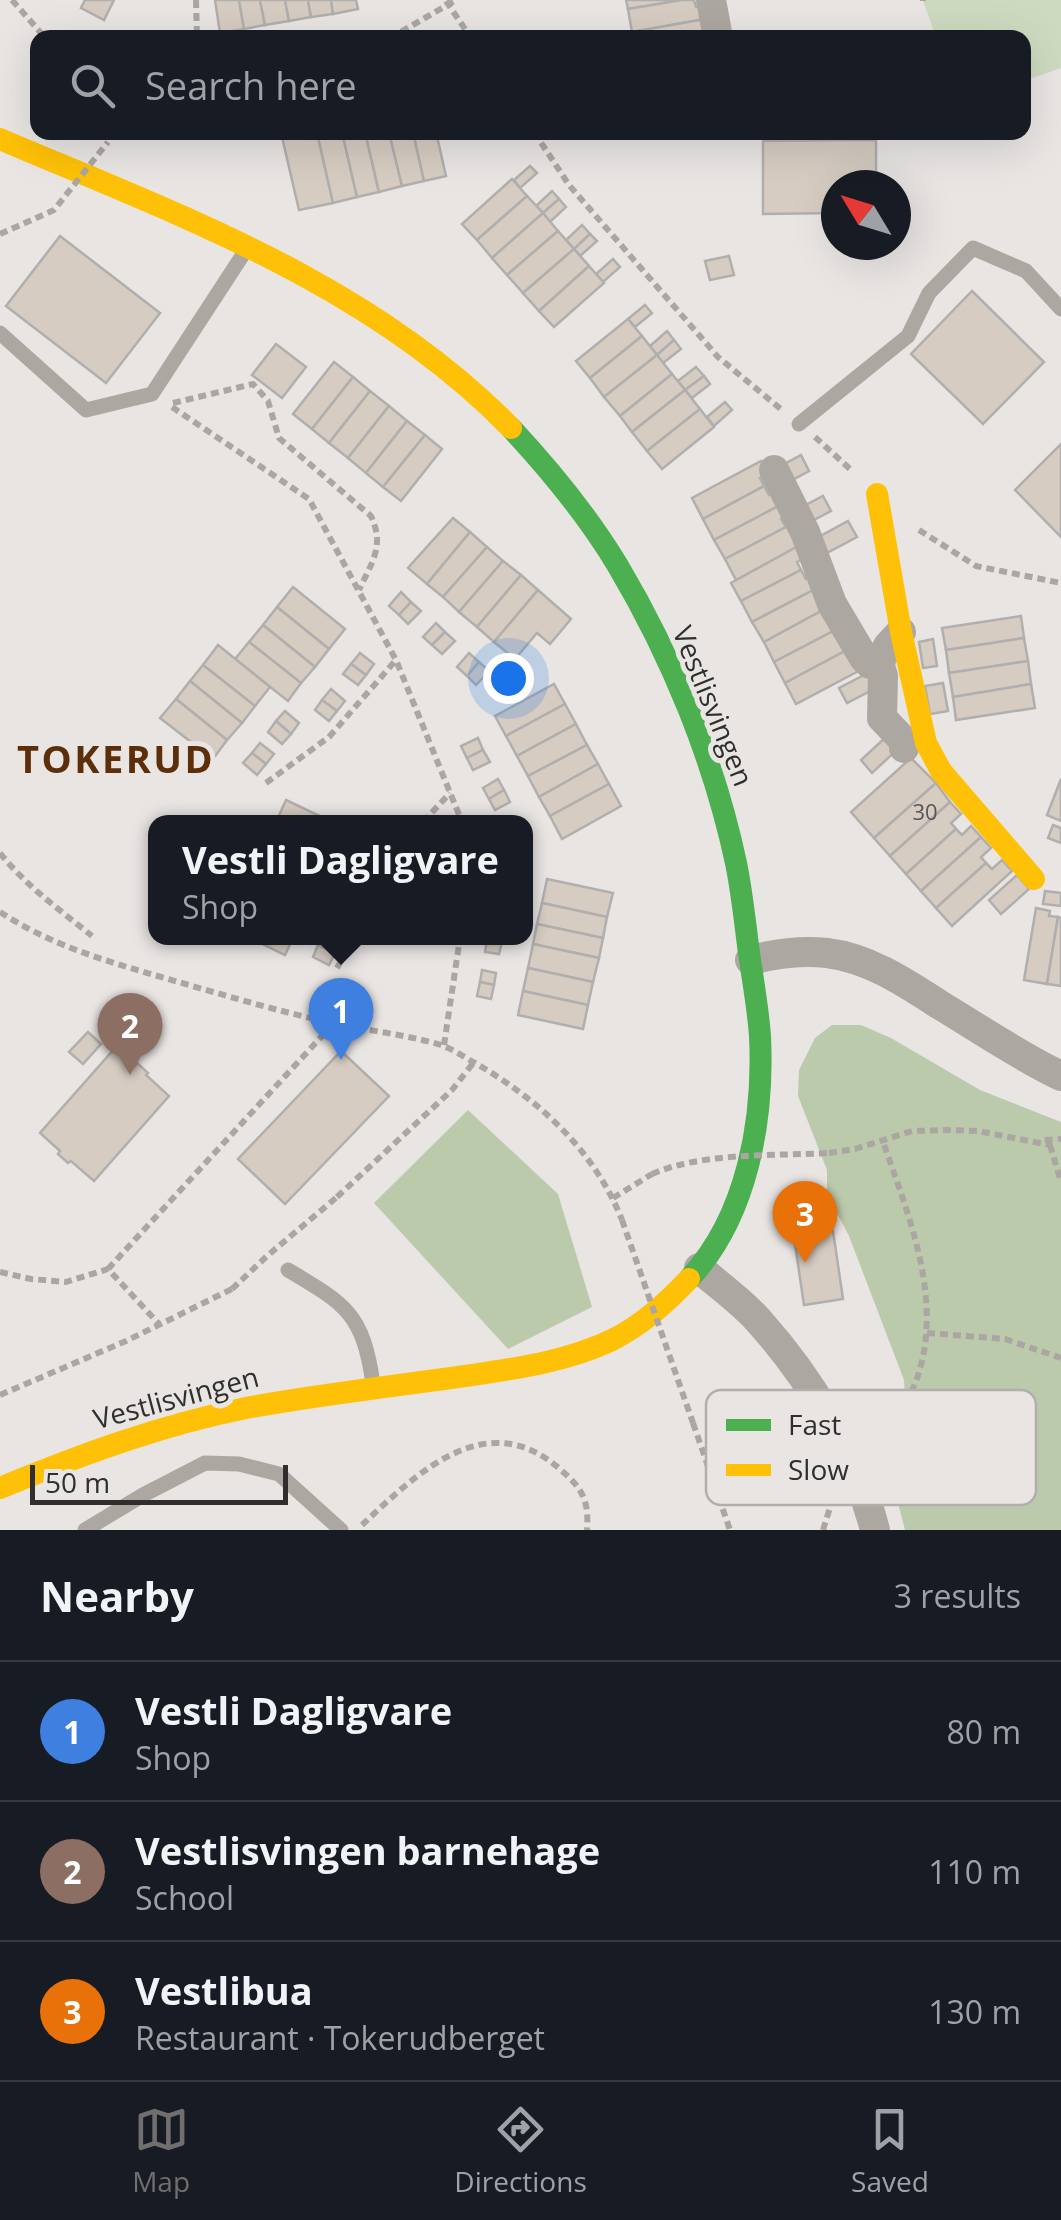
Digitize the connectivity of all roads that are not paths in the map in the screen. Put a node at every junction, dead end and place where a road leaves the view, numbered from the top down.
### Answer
1 (711, 0) edge
2 (717, 30) edge
3 (0, 139) edge
4 (248, 247) junction
5 (1061, 309) edge
6 (0, 332) edge
7 (799, 424) road end
8 (774, 470) dead end
9 (877, 494) road end
10 (900, 632) junction
11 (878, 663) junction
12 (915, 746) junction
13 (1034, 879) dead end
14 (750, 960) junction
15 (1061, 1076) edge
16 (699, 1268) junction
17 (288, 1270) dead end
18 (374, 1388) junction
19 (811, 1390) edge
20 (0, 1488) edge
21 (867, 1505) edge
22 (86, 1530) edge
23 (341, 1530) edge
24 (875, 1530) edge

1 - 2 street
3 - 4 street, Vestlisvingen
4 - 6 lane
4 - 14 street, Vestlisvingen
5 - 7 lane
8 - 11 street
9 - 10 street
10 - 11 street
10 - 12 street
11 - 12 street
12 - 13 street
14 - 15 street
14 - 16 street, Vestlisvingen
16 - 18 street, Vestlisvingen
16 - 19 street
17 - 18 lane
18 - 20 street, Vestlisvingen
21 - 24 street
22 - 23 lane

